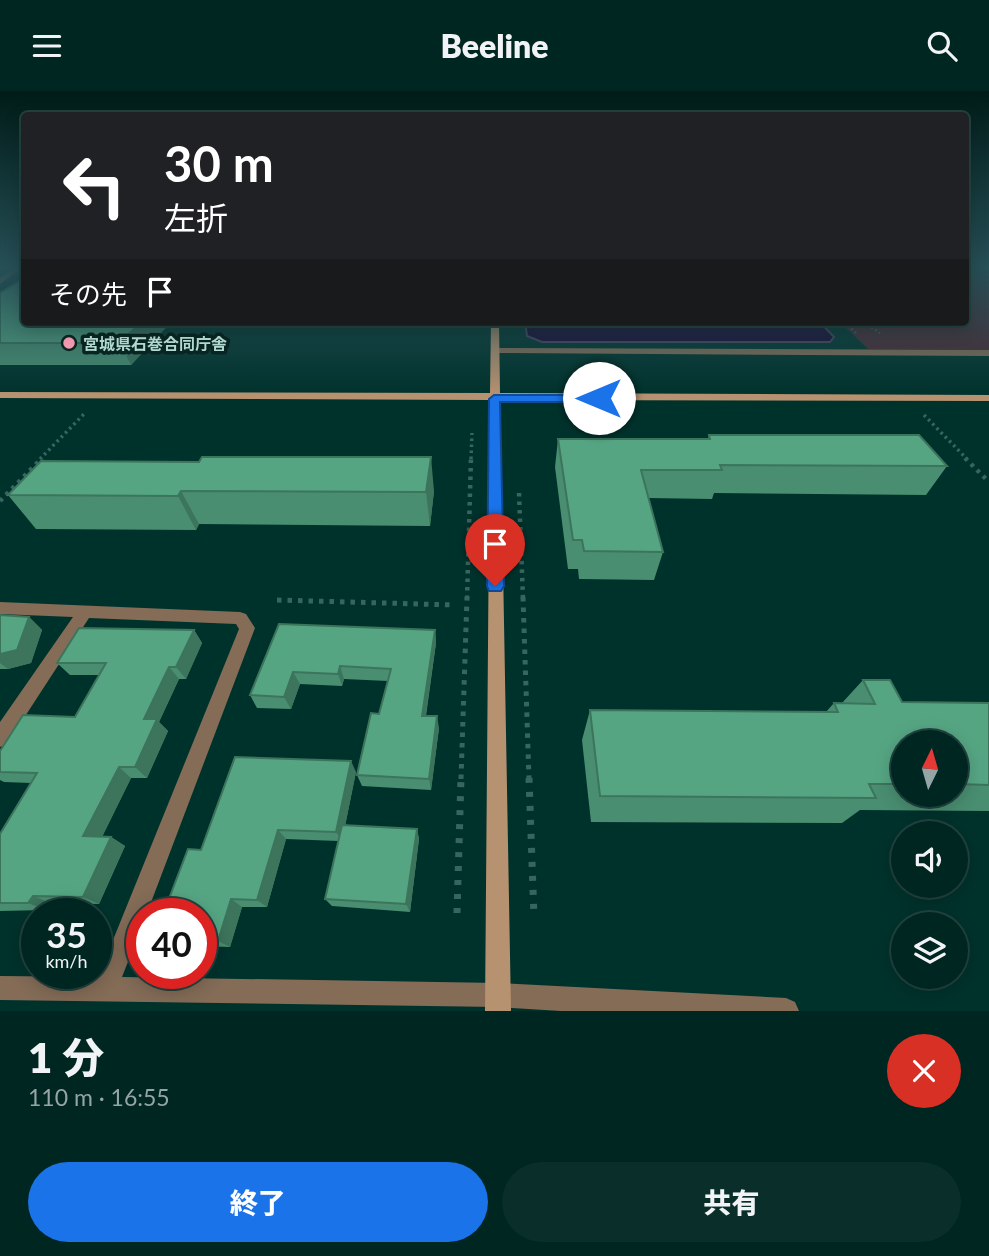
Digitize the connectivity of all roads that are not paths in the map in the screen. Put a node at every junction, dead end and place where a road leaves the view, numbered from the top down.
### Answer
1 (495, 326) edge
2 (495, 351) junction
3 (989, 353) edge
4 (0, 395) edge
5 (989, 398) edge
6 (494, 399) junction
7 (0, 608) edge
8 (85, 612) junction
9 (0, 738) edge
10 (112, 973) edge
11 (0, 988) edge
12 (21, 988) edge
13 (112, 988) edge
14 (498, 1003) edge
15 (786, 1011) edge

1 - 2 street
2 - 3 street
2 - 6 street
4 - 6 street
5 - 6 street
6 - 14 street
7 - 8 street
8 - 9 street
8 - 10 street
11 - 12 street
13 - 14 street
14 - 15 street

